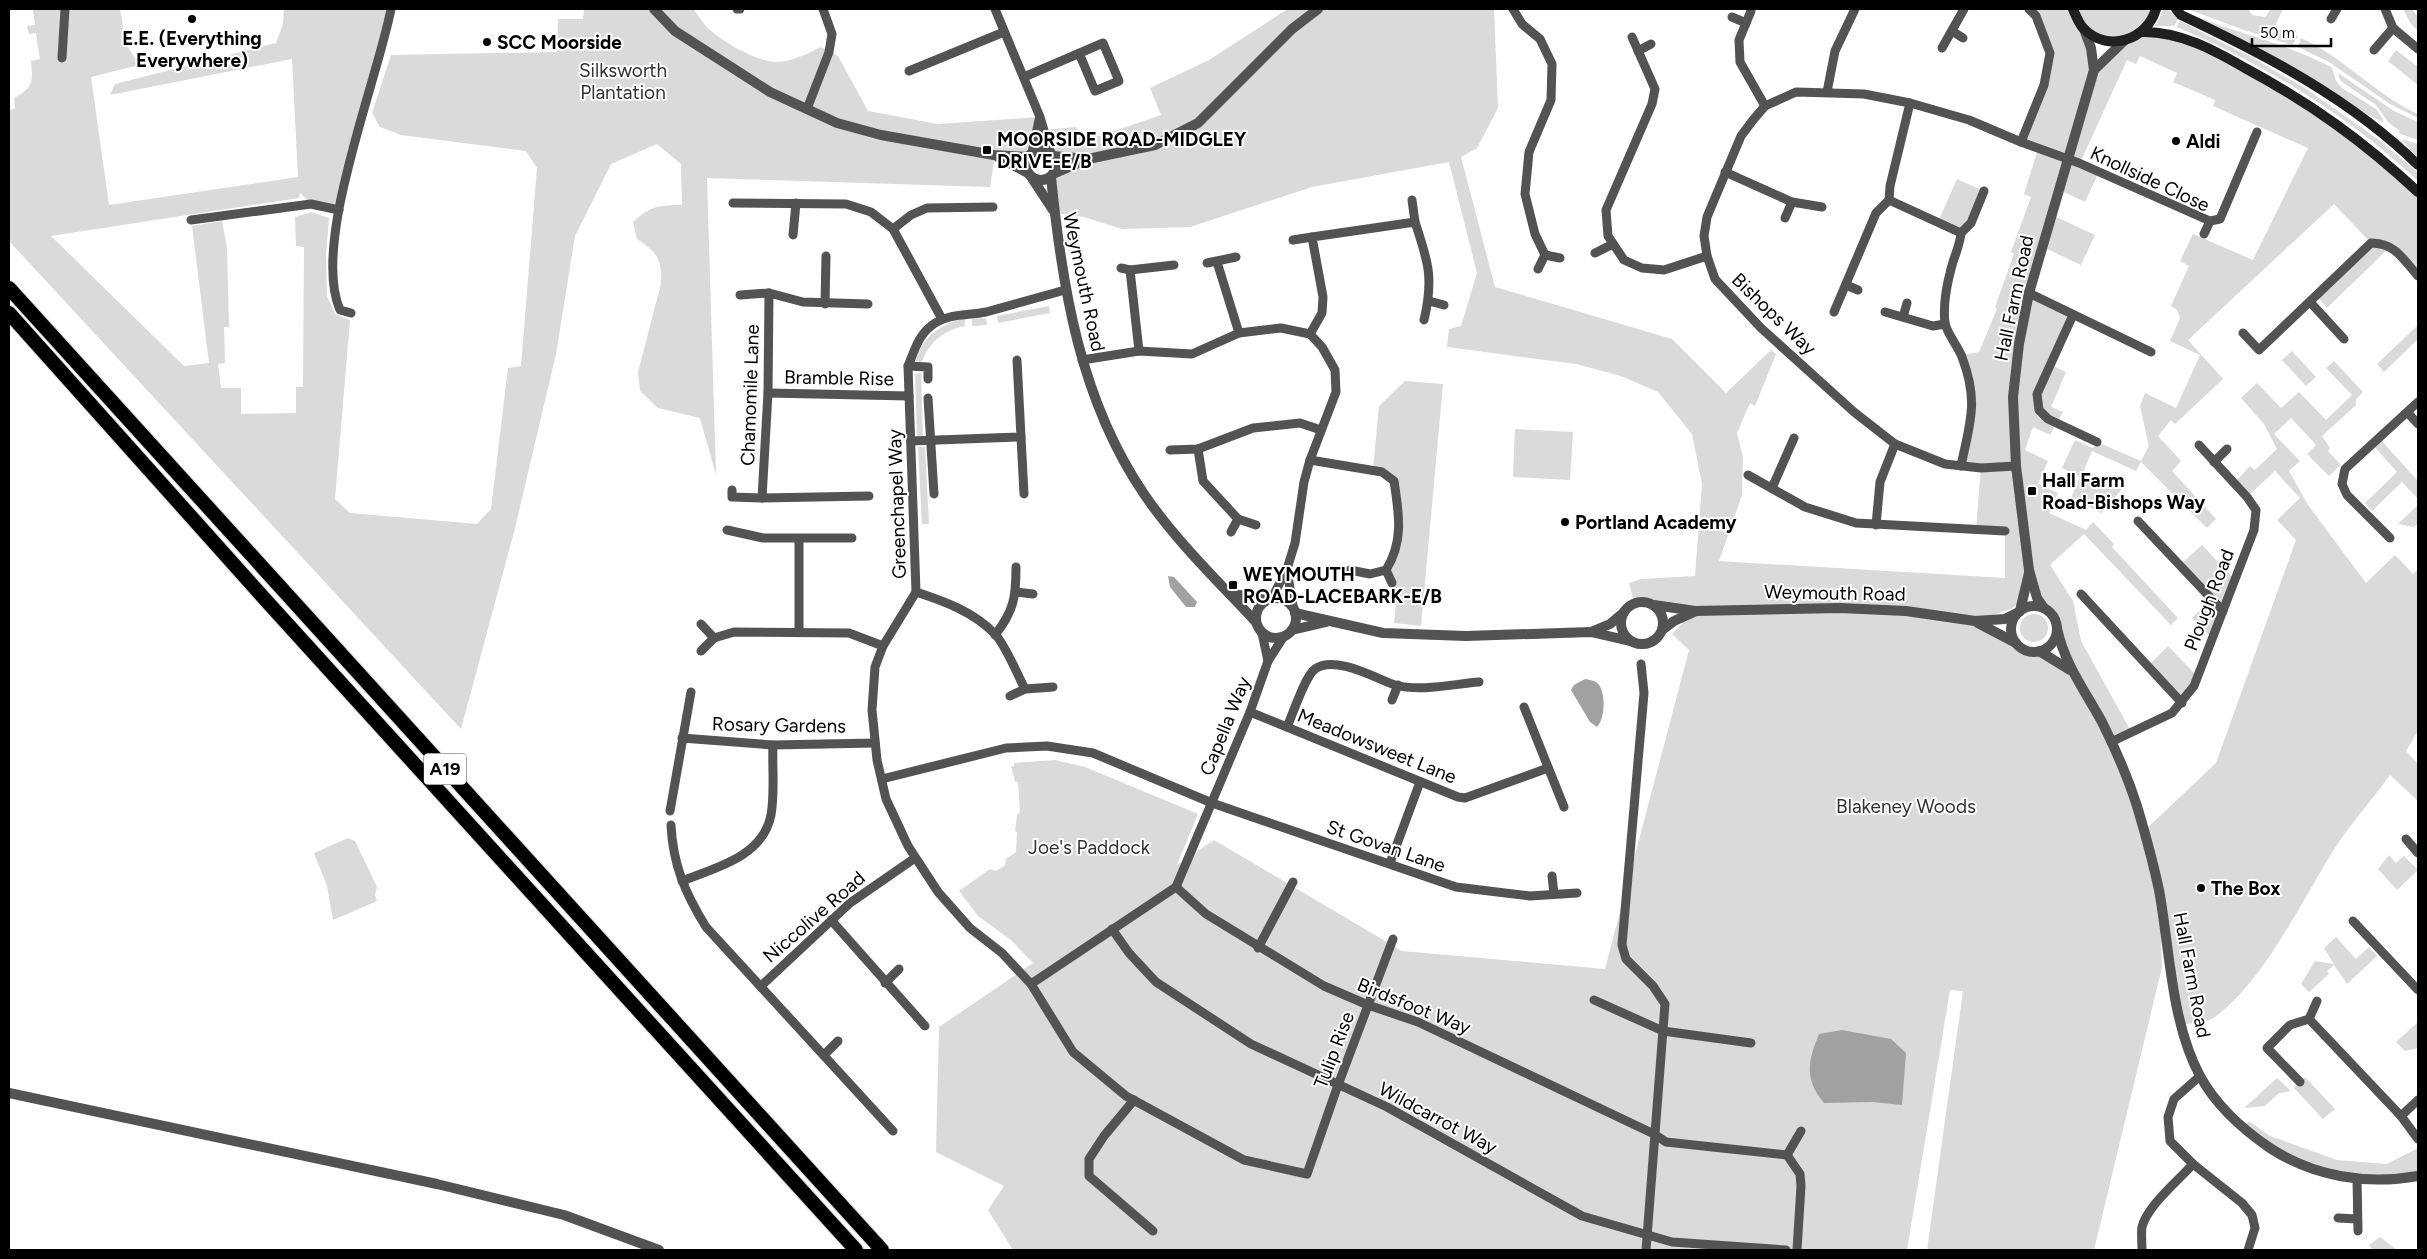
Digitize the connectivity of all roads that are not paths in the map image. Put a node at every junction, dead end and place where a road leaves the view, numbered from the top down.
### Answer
1 (65, 9) edge
2 (391, 9) edge
3 (654, 9) edge
4 (823, 9) edge
5 (995, 9) edge
6 (1318, 9) edge
7 (1513, 9) edge
8 (1855, 9) edge
9 (1964, 9) edge
10 (2029, 9) edge
11 (2068, 9) edge
12 (2073, 9) edge
13 (2156, 9) edge
14 (2176, 9) edge
15 (2337, 9) edge
16 (2385, 9) edge
17 (1751, 11) dead end
18 (1732, 17) dead end
19 (2331, 18) dead end
20 (1746, 23) junction
21 (2081, 26) junction
22 (2393, 28) junction
23 (1952, 31) junction
24 (1004, 32) junction
25 (2142, 32) junction
26 (1632, 37) dead end
27 (1962, 38) dead end
28 (2124, 41) junction
29 (1650, 44) dead end
30 (1942, 48) dead end
31 (2418, 49) edge
32 (2374, 50) dead end
33 (1638, 51) junction
34 (1079, 53) junction
35 (62, 58) dead end
36 (909, 70) dead end
37 (2094, 70) junction
38 (1024, 77) junction
39 (1827, 92) junction
40 (1910, 103) junction
41 (1766, 106) junction
42 (808, 109) junction
43 (1040, 117) junction
44 (2257, 132) dead end
45 (2021, 142) junction
46 (994, 155) junction
47 (1030, 155) junction
48 (1052, 155) junction
49 (1088, 159) junction
50 (2067, 160) junction
51 (2418, 165) edge
52 (1725, 172) junction
53 (1030, 175) junction
54 (1052, 176) junction
55 (1984, 192) dead end
56 (2418, 192) edge
57 (1412, 200) dead end
58 (1889, 200) junction
59 (733, 202) dead end
60 (1792, 202) junction
61 (796, 204) junction
62 (993, 207) dead end
63 (1822, 207) dead end
64 (339, 210) junction
65 (1055, 213) junction
66 (1785, 218) dead end
67 (191, 220) dead end
68 (2210, 221) junction
69 (1416, 222) junction
70 (892, 229) junction
71 (1961, 232) junction
72 (2204, 234) dead end
73 (793, 235) dead end
74 (1312, 236) junction
75 (1293, 240) dead end
76 (1613, 244) junction
77 (1595, 253) dead end
78 (1545, 255) junction
79 (826, 256) dead end
80 (1707, 256) junction
81 (1236, 257) dead end
82 (1560, 258) dead end
83 (1217, 262) junction
84 (1207, 264) dead end
85 (1174, 265) dead end
86 (1538, 269) dead end
87 (2418, 276) edge
88 (1846, 285) junction
89 (9, 288) edge
90 (1065, 290) junction
91 (1858, 290) dead end
92 (769, 293) junction
93 (2030, 293) junction
94 (740, 295) dead end
95 (1429, 301) junction
96 (2310, 302) junction
97 (1907, 303) dead end
98 (825, 304) junction
99 (868, 304) dead end
100 (1444, 305) dead end
101 (1834, 312) dead end
102 (1885, 312) dead end
103 (9, 313) edge
104 (350, 313) dead end
105 (2074, 315) junction
106 (1903, 317) junction
107 (942, 319) junction
108 (1424, 320) dead end
109 (1945, 324) junction
110 (1240, 332) junction
111 (1310, 334) junction
112 (2243, 334) dead end
113 (2344, 339) dead end
114 (1139, 351) junction
115 (2151, 352) dead end
116 (1017, 360) dead end
117 (1082, 360) junction
118 (908, 366) junction
119 (928, 379) dead end
120 (768, 393) junction
121 (909, 396) junction
122 (928, 398) dead end
123 (2418, 402) edge
124 (2408, 412) junction
125 (2418, 424) edge
126 (1321, 430) junction
127 (1021, 437) junction
128 (1794, 438) dead end
129 (911, 441) junction
130 (930, 441) junction
131 (2096, 442) dead end
132 (1895, 444) junction
133 (2199, 445) dead end
134 (1198, 449) junction
135 (2227, 449) dead end
136 (1170, 450) dead end
137 (1310, 460) junction
138 (2214, 462) junction
139 (1961, 466) junction
140 (2016, 466) junction
141 (1748, 475) dead end
142 (1772, 488) junction
143 (732, 490) dead end
144 (934, 494) dead end
145 (1024, 494) dead end
146 (869, 496) dead end
147 (762, 498) junction
148 (1238, 519) junction
149 (2138, 521) dead end
150 (1256, 524) dead end
151 (1876, 525) junction
152 (727, 530) dead end
153 (2005, 531) dead end
154 (1231, 532) dead end
155 (852, 538) dead end
156 (2390, 538) dead end
157 (799, 539) junction
158 (1016, 567) dead end
159 (1287, 569) junction
160 (1350, 570) dead end
161 (1386, 570) junction
162 (2029, 570) junction
163 (1392, 583) dead end
164 (916, 592) junction
165 (1016, 592) junction
166 (1229, 593) junction
167 (1033, 594) dead end
168 (2081, 594) dead end
169 (1269, 599) junction
170 (1654, 605) junction
171 (2044, 608) junction
172 (1294, 610) junction
173 (1694, 611) junction
174 (2019, 611) junction
175 (2223, 611) junction
176 (1622, 614) junction
177 (1975, 621) junction
178 (1256, 622) junction
179 (1329, 622) junction
180 (701, 624) dead end
181 (2057, 628) junction
182 (1662, 630) junction
183 (798, 631) junction
184 (1591, 632) junction
185 (1262, 633) junction
186 (1288, 633) junction
187 (996, 635) junction
188 (714, 638) junction
189 (1630, 641) junction
190 (2018, 644) junction
191 (883, 646) junction
192 (702, 651) dead end
193 (2039, 651) junction
194 (1268, 661) junction
195 (1641, 664) dead end
196 (2071, 670) junction
197 (1479, 682) dead end
198 (1398, 686) junction
199 (1053, 687) dead end
200 (1025, 689) junction
201 (691, 692) dead end
202 (1010, 696) dead end
203 (1392, 700) dead end
204 (2182, 703) junction
205 (1524, 707) dead end
206 (1250, 712) junction
207 (1286, 727) junction
208 (682, 738) junction
209 (2111, 742) junction
210 (875, 743) junction
211 (773, 745) junction
212 (1548, 768) junction
213 (882, 779) junction
214 (1420, 782) junction
215 (1212, 803) junction
216 (1564, 808) dead end
217 (670, 811) dead end
218 (670, 825) dead end
219 (2406, 839) dead end
220 (2418, 853) edge
221 (915, 858) junction
222 (1390, 864) junction
223 (1552, 876) dead end
224 (682, 882) junction
225 (1292, 882) dead end
226 (1176, 887) junction
227 (1577, 893) dead end
228 (1554, 894) junction
229 (831, 920) junction
230 (2353, 921) dead end
231 (1112, 929) junction
232 (1393, 939) dead end
233 (1258, 948) junction
234 (899, 969) dead end
235 (885, 983) junction
236 (1031, 984) junction
237 (761, 986) junction
238 (2418, 990) edge
239 (1594, 1000) dead end
240 (2317, 1001) dead end
241 (1368, 1005) junction
242 (2309, 1020) junction
243 (925, 1026) dead end
244 (1663, 1031) junction
245 (838, 1041) dead end
246 (1751, 1043) dead end
247 (824, 1056) junction
248 (2200, 1076) junction
249 (2300, 1082) dead end
250 (1338, 1085) junction
251 (9, 1093) edge
252 (1134, 1100) junction
253 (2418, 1100) edge
254 (2401, 1116) junction
255 (893, 1131) dead end
256 (1801, 1131) dead end
257 (1654, 1134) junction
258 (2418, 1139) edge
259 (1787, 1156) junction
260 (2193, 1164) junction
261 (1307, 1174) joint
262 (2418, 1176) edge
263 (2357, 1179) junction
264 (2338, 1218) dead end
265 (2358, 1219) junction
266 (1153, 1231) dead end
267 (2358, 1231) dead end
268 (1648, 1235) junction
269 (659, 1250) edge
270 (856, 1250) edge
271 (882, 1250) edge
272 (1646, 1250) edge
273 (1786, 1250) edge
274 (1797, 1250) edge
275 (2142, 1250) edge
276 (2248, 1250) edge

1 - 35 street
2 - 64 street
3 - 42 street
4 - 42 street
5 - 24 street
6 - 49 street
7 - 78 street
8 - 39 street
9 - 23 street
10 - 45 street
11 - 21 main road
12 - 21 main road
13 - 25 main road
14 - 51 main road
15 - 19 street
16 - 22 street
17 - 20 street
18 - 20 street
20 - 41 street
21 - 28 main road
21 - 37 street, Hall Farm Road
22 - 31 street
22 - 32 street
23 - 27 street
23 - 30 street
24 - 36 street
24 - 38 street
25 - 28 main road
25 - 56 main road
26 - 33 street
28 - 37 street, Hall Farm Road
29 - 33 street
33 - 76 street
34 - 34 street
34 - 38 street
37 - 50 street, Hall Farm Road
38 - 43 street
39 - 40 street, Bishops Way
39 - 41 street, Bishops Way
40 - 45 street, Bishops Way
40 - 58 street
41 - 52 street, Bishops Way
42 - 46 street
43 - 47 street
43 - 48 street
44 - 68 street
45 - 50 street, Bishops Way
46 - 47 street
46 - 53 street
47 - 48 street
47 - 53 street
48 - 49 street
48 - 54 street
49 - 54 street
50 - 68 street, Knollside Close
50 - 93 street, Hall Farm Road
52 - 60 street
52 - 80 street, Bishops Way
53 - 54 street
53 - 65 street, Weymouth Road
54 - 65 street
55 - 71 street
57 - 69 street
58 - 71 street
58 - 88 street
59 - 61 street
60 - 63 street
60 - 66 street
61 - 70 street
61 - 73 street
62 - 70 street
64 - 67 street
64 - 104 street
65 - 90 street, Weymouth Road
68 - 72 street, Knollside Close
69 - 74 street
69 - 95 street
70 - 107 street
71 - 109 street
74 - 75 street
74 - 111 street
76 - 77 street
76 - 80 street
78 - 82 street
78 - 86 street
79 - 98 street
80 - 132 street, Bishops Way
81 - 83 street
83 - 84 street
83 - 110 street
85 - 114 street
87 - 96 street
88 - 91 street
88 - 101 street
89 - 271 highway, A19
90 - 107 street, Greenchapel Way
90 - 117 street, Weymouth Road
92 - 94 street
92 - 98 street
92 - 120 street, Chamomile Lane
93 - 105 street
93 - 140 street, Hall Farm Road
95 - 100 street
95 - 108 street
96 - 112 street
96 - 113 street
97 - 106 street
98 - 99 street
102 - 106 street
103 - 270 highway, A19
105 - 115 street
105 - 131 street
106 - 109 street
107 - 118 street, Greenchapel Way
109 - 139 street
110 - 111 street
110 - 114 street
111 - 126 street
114 - 117 street
116 - 127 street
117 - 166 street, Weymouth Road
118 - 119 street
118 - 121 street, Greenchapel Way
120 - 121 street, Bramble Rise
120 - 147 street, Chamomile Lane
121 - 129 street, Greenchapel Way
122 - 130 street
123 - 124 street
124 - 125 street
124 - 156 street
126 - 134 street
126 - 137 street
127 - 130 street
127 - 145 street
128 - 142 street
129 - 130 street
129 - 164 street, Greenchapel Way
130 - 144 street
132 - 139 street, Bishops Way
132 - 151 street
133 - 138 street, Plough Road
134 - 136 street
134 - 148 street
135 - 138 street
137 - 159 street
137 - 161 street
138 - 175 street, Plough Road
139 - 140 street, Bishops Way
140 - 162 street, Hall Farm Road
141 - 142 street
142 - 151 street
143 - 147 street, Chamomile Lane
146 - 147 street, Chamomile Lane
148 - 150 street
148 - 154 street
149 - 175 street
151 - 153 street
152 - 157 street
155 - 157 street
157 - 183 street
158 - 165 street
159 - 169 street
159 - 172 street
160 - 161 street
161 - 163 street
162 - 171 street, Hall Farm Road
162 - 174 street, Hall Farm Road
164 - 187 street
164 - 191 street, Greenchapel Way
165 - 167 street
165 - 187 street
166 - 169 street
166 - 178 street, Weymouth Road
168 - 204 street
169 - 172 street
169 - 178 street
170 - 173 street, Weymouth Road
170 - 176 street
170 - 182 street
171 - 174 street
171 - 181 street
172 - 179 street
172 - 186 street
173 - 177 street, Weymouth Road
173 - 182 street, Weymouth Road
174 - 177 street, Weymouth Road
174 - 190 street
175 - 204 street, Plough Road
176 - 184 street
176 - 189 street
177 - 190 street, Weymouth Road
178 - 185 street
179 - 184 street
179 - 186 street
180 - 188 street
181 - 193 street
181 - 196 street, Hall Farm Road
182 - 189 street
183 - 188 street
183 - 191 street
184 - 189 street
185 - 186 street
185 - 194 street, Capella Way
186 - 194 street, Capella Way
187 - 200 street
188 - 192 street
190 - 193 street
191 - 210 street, Greenchapel Way
193 - 196 street
194 - 206 street, Capella Way
195 - 244 street
196 - 209 street, Hall Farm Road
197 - 198 street
198 - 203 street
198 - 207 street
199 - 200 street
200 - 202 street
201 - 208 street
204 - 209 street, Plough Road
205 - 212 street
206 - 207 street, Meadowsweet Lane
206 - 215 street, Capella Way
207 - 214 street, Meadowsweet Lane
208 - 211 street, Rosary Gardens
208 - 217 street
209 - 248 street, Hall Farm Road
210 - 211 street, Rosary Gardens
210 - 213 street, Greenchapel Way
211 - 224 street
212 - 214 street, Meadowsweet Lane
212 - 216 street
213 - 215 street, St Govan Lane
213 - 221 street, Greenchapel Way
214 - 222 street
215 - 222 street, St Govan Lane
215 - 226 street, Capella Way
218 - 224 street, Niccolive Road
219 - 220 street
221 - 229 street, Niccolive Road
221 - 236 street, Greenchapel Way
222 - 228 street, St Govan Lane
223 - 228 street
224 - 237 street, Niccolive Road
225 - 233 street
226 - 231 street
226 - 233 street, Birdsfoot Way
227 - 228 street, St Govan Lane
229 - 235 street
229 - 237 street, Niccolive Road
230 - 238 street
231 - 236 street
231 - 250 street, Wildcarrot Way
232 - 241 street, Tulip Rise
233 - 241 street, Birdsfoot Way
234 - 235 street
235 - 243 street
236 - 252 street, Greenchapel Way
237 - 247 street, Niccolive Road
239 - 244 street
240 - 242 street
241 - 250 street, Tulip Rise
241 - 257 street, Birdsfoot Way
242 - 249 street
242 - 254 street
244 - 246 street
244 - 257 street
245 - 247 street
247 - 255 street, Niccolive Road
248 - 260 street
248 - 263 street, Hall Farm Road
250 - 261 street, Tulip Rise
250 - 268 street, Wildcarrot Way
251 - 269 street
252 - 261 street, Greenchapel Way
252 - 266 street
253 - 254 street
254 - 258 street
256 - 259 street
257 - 259 street, Birdsfoot Way
257 - 268 street
259 - 274 street
260 - 275 street
260 - 276 street
262 - 263 street, Hall Farm Road
263 - 265 street
264 - 265 street
265 - 267 street
268 - 272 street
268 - 273 street, Wildcarrot Way

